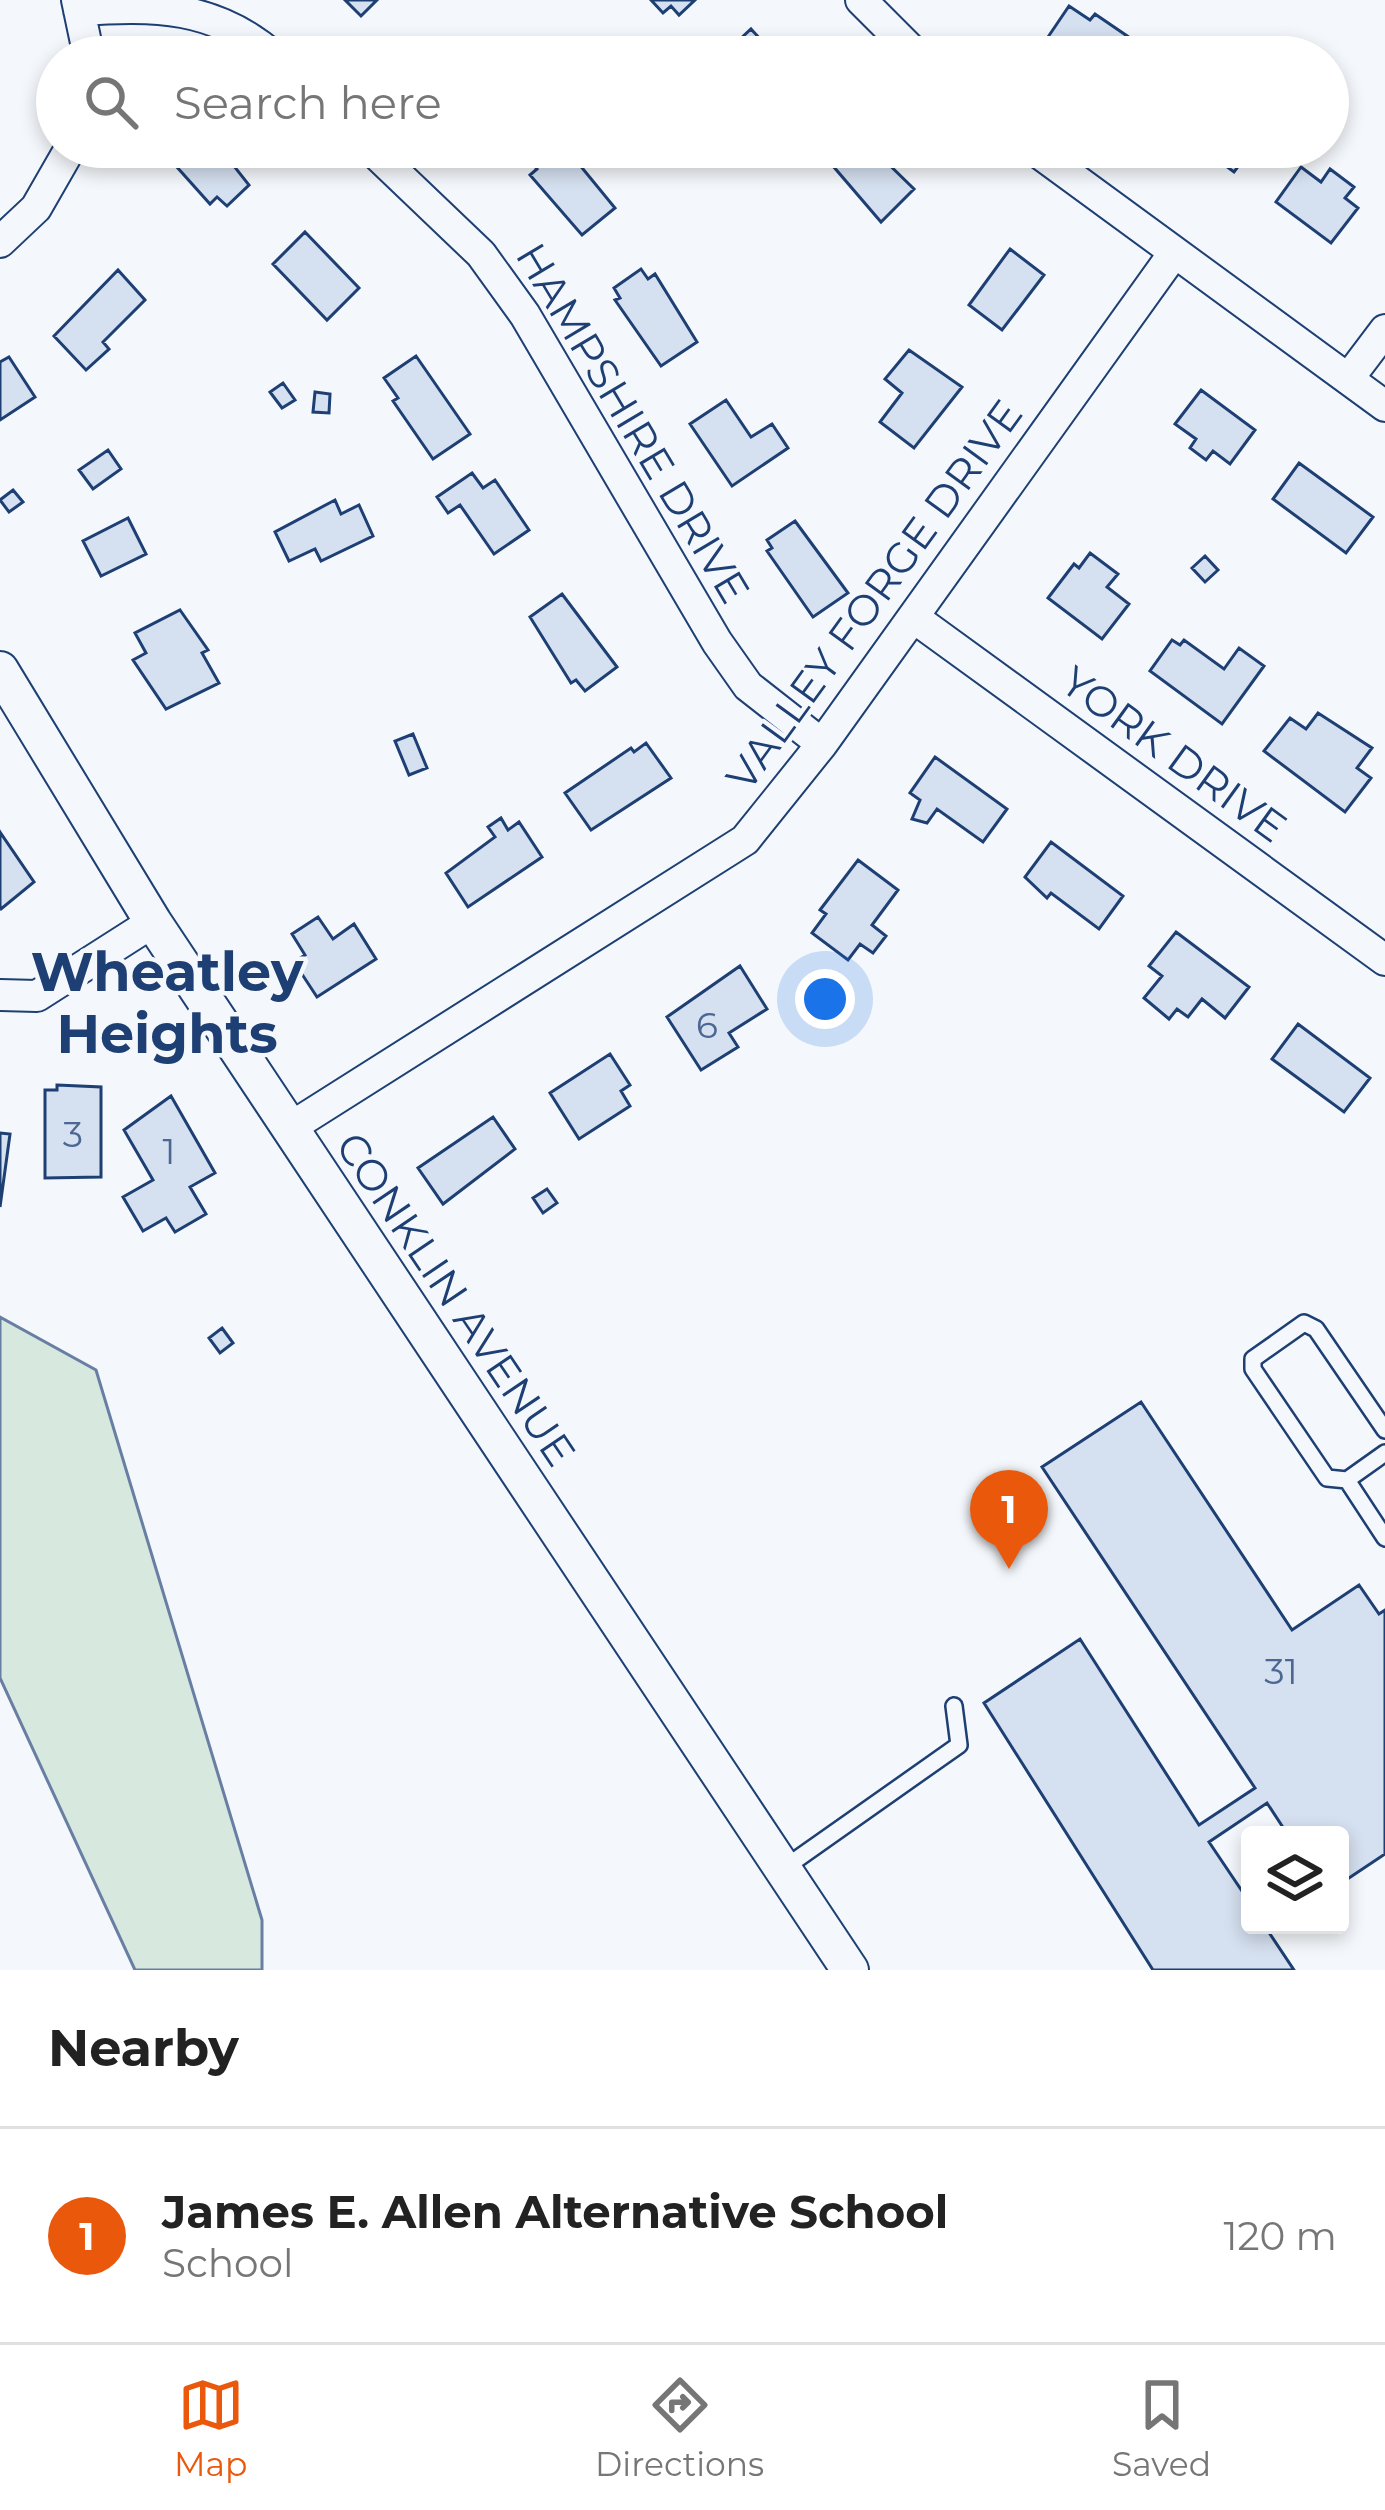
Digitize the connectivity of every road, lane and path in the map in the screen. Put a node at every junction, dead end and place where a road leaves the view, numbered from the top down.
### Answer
1 (861, 0) edge
2 (78, 5) edge
3 (84, 36) edge
4 (245, 36) edge
5 (897, 36) edge
6 (59, 168) edge
7 (390, 168) edge
8 (1059, 168) edge
9 (0, 242) edge
10 (1174, 253) junction
11 (1385, 330) edge
12 (1348, 379) junction
13 (1385, 406) edge
14 (913, 617) junction
15 (0, 670) edge
16 (822, 744) junction
17 (152, 922) junction
18 (1385, 960) edge
19 (0, 995) edge
20 (289, 1129) junction
21 (1385, 1430) edge
22 (1385, 1453) edge
23 (1347, 1480) junction
24 (1385, 1538) edge
25 (954, 1706) dead end
26 (783, 1869) junction
27 (850, 1970) edge

1 - 5 street
2 - 3 street
2 - 4 street
6 - 9 street
7 - 16 street, HAMPSHIRE DRIVE
8 - 10 street
10 - 12 street
10 - 14 street, VALLEY FORGE DRIVE
11 - 12 street
12 - 13 street
14 - 16 street, VALLEY FORGE DRIVE
14 - 18 street, YORK DRIVE
15 - 17 street, CONKLIN AVENUE
16 - 20 street, VALLEY FORGE DRIVE
17 - 19 street
17 - 20 street, CONKLIN AVENUE
20 - 26 street, CONKLIN AVENUE
21 - 23 lane
22 - 23 lane
23 - 24 lane
25 - 26 lane
26 - 27 street, CONKLIN AVENUE

